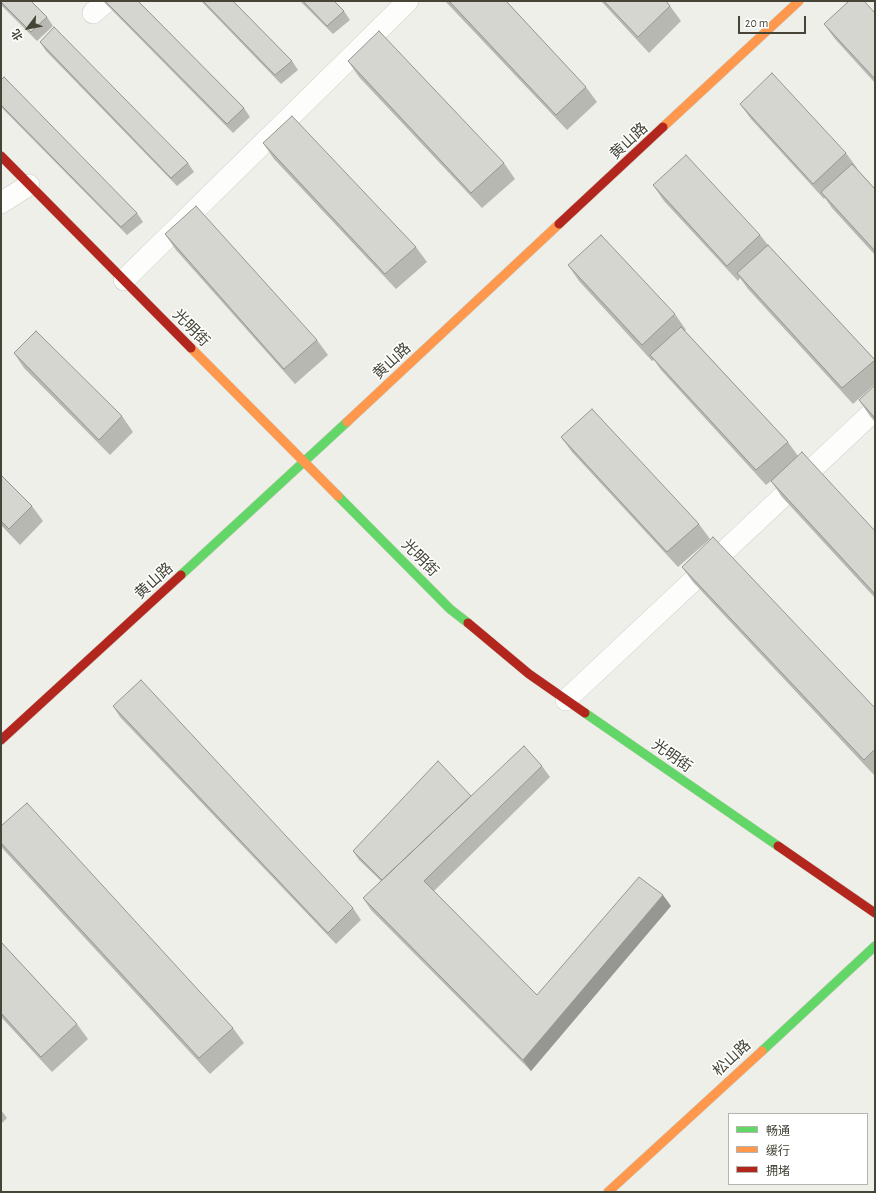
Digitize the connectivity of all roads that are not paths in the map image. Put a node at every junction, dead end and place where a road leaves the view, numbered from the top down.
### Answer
1 (408, 1) edge
2 (799, 1) edge
3 (1, 156) edge
4 (30, 185) junction
5 (1, 203) edge
6 (124, 280) junction
7 (875, 410) edge
8 (304, 462) junction
9 (566, 700) junction
10 (1, 740) edge
11 (875, 913) edge
12 (875, 946) edge
13 (608, 1192) edge

1 - 6 street
2 - 8 street, 黄山路
3 - 4 street, 光明街
4 - 5 street
4 - 6 street, 光明街
6 - 8 street, 光明街
7 - 9 street
8 - 9 street, 光明街
8 - 10 street, 黄山路
9 - 11 street, 光明街
12 - 13 street, 松山路

